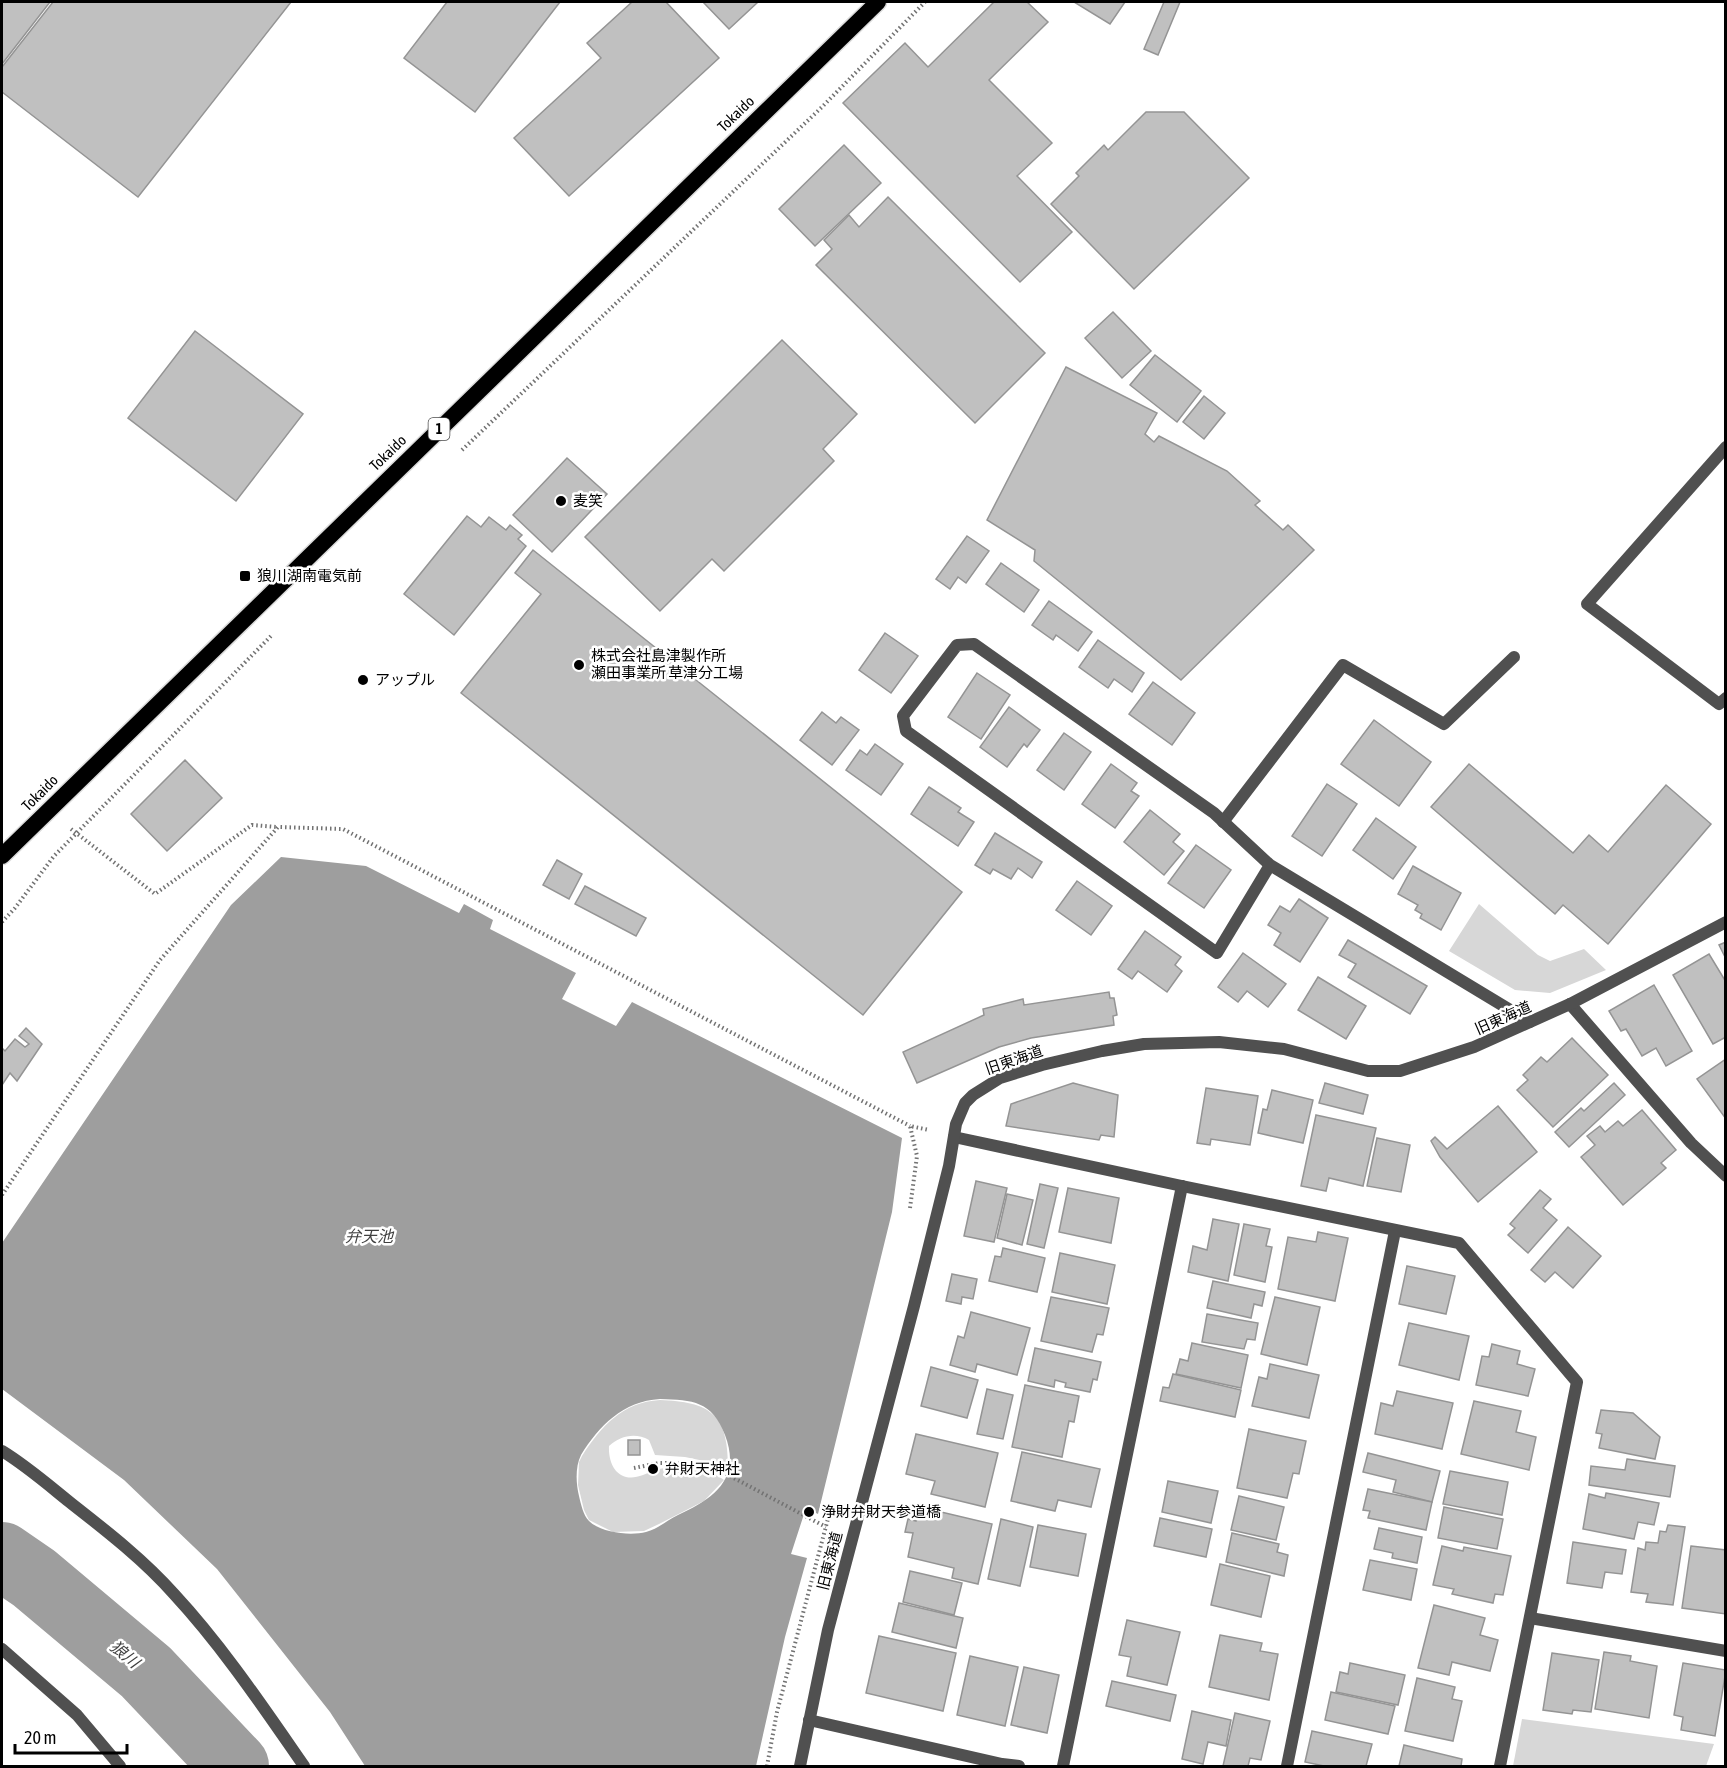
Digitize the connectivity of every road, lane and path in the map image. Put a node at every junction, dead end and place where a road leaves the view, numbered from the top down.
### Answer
1 (878, 2) edge
2 (925, 2) edge
3 (1725, 447) edge
4 (462, 450) dead end
5 (275, 632) dead end
6 (1514, 657) dead end
7 (1725, 698) edge
8 (48, 811) junction
9 (1223, 822) junction
10 (278, 827) junction
11 (77, 834) junction
12 (2, 856) edge
13 (1270, 865) junction
14 (2, 922) edge
15 (1725, 922) edge
16 (1570, 1004) junction
17 (1530, 1022) junction
18 (910, 1126) dead end
19 (954, 1137) junction
20 (1725, 1176) edge
21 (1182, 1186) junction
22 (2, 1195) edge
23 (1395, 1231) junction
24 (2, 1451) edge
25 (634, 1468) dead end
26 (806, 1516) dead end
27 (1530, 1618) junction
28 (2, 1649) edge
29 (1725, 1651) edge
30 (809, 1720) junction
31 (120, 1767) edge
32 (304, 1767) edge
33 (800, 1767) edge
34 (1019, 1767) edge
35 (1064, 1767) edge
36 (1287, 1767) edge
37 (1500, 1767) edge

1 - 8 highway, Tokaido / 1
2 - 4 path
3 - 7 street
5 - 11 path
6 - 9 street
8 - 11 path
8 - 12 highway, Tokaido / 1
9 - 13 street
9 - 13 street
10 - 11 path
10 - 18 path
10 - 22 path
11 - 14 path
13 - 17 street
15 - 16 street, 旧東海道
16 - 17 street, 旧東海道
16 - 20 street
17 - 19 street, 旧東海道
19 - 21 street
19 - 30 street, 旧東海道
21 - 23 street
21 - 35 street
23 - 27 street
23 - 36 street
24 - 32 street
25 - 26 path
27 - 29 street
27 - 37 street
28 - 31 street
30 - 33 street, 旧東海道
30 - 34 street

